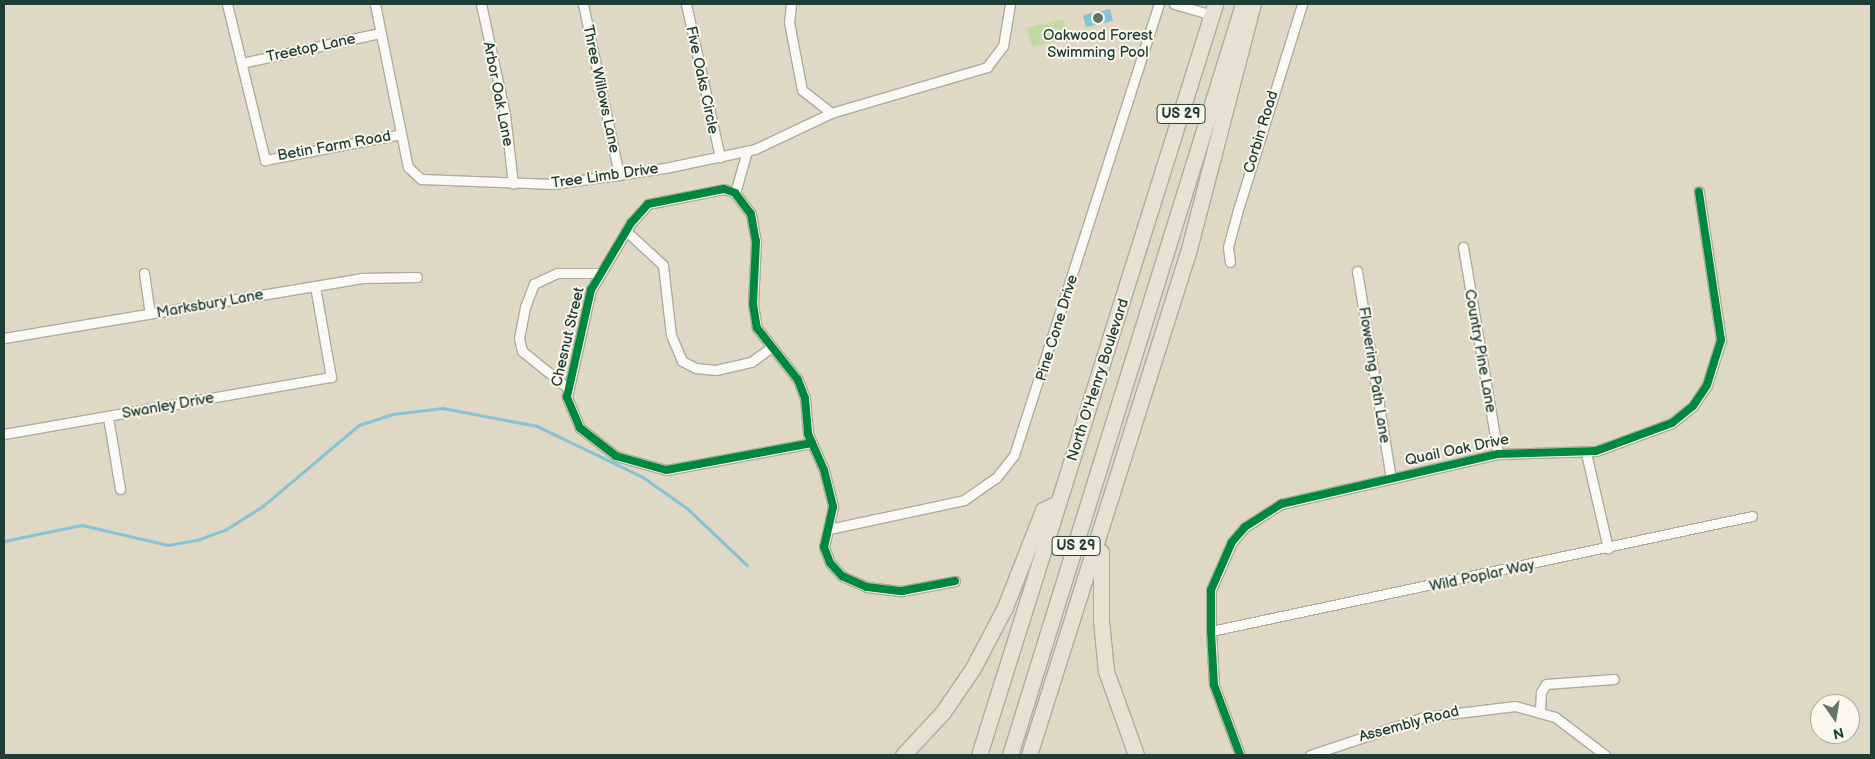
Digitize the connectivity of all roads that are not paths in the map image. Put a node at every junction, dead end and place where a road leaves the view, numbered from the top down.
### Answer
1 (227, 4) edge
2 (375, 4) edge
3 (481, 4) edge
4 (583, 4) edge
5 (686, 4) edge
6 (791, 4) edge
7 (1010, 4) edge
8 (1159, 4) edge
9 (1174, 4) edge
10 (1243, 4) edge
11 (1253, 4) edge
12 (1302, 4) edge
13 (1213, 9) edge
14 (380, 33) junction
15 (242, 63) junction
16 (831, 113) junction
17 (401, 134) junction
18 (747, 151) junction
19 (720, 157) junction
20 (619, 175) junction
21 (513, 184) junction
22 (1699, 192) dead end
23 (735, 193) junction
24 (626, 231) junction
25 (1463, 247) dead end
26 (1230, 262) dead end
27 (1357, 271) dead end
28 (144, 273) dead end
29 (601, 273) junction
30 (417, 277) dead end
31 (315, 286) junction
32 (150, 314) junction
33 (4, 338) edge
34 (770, 348) junction
35 (569, 388) junction
36 (108, 417) junction
37 (4, 434) edge
38 (812, 443) junction
39 (1586, 453) junction
40 (1498, 454) junction
41 (1391, 478) junction
42 (120, 489) dead end
43 (1058, 503) junction
44 (1752, 516) dead end
45 (829, 529) junction
46 (1102, 536) junction
47 (1608, 548) junction
48 (955, 580) dead end
49 (1211, 632) junction
50 (1614, 678) dead end
51 (1540, 710) junction
52 (903, 755) edge
53 (979, 755) edge
54 (1010, 755) edge
55 (1029, 755) edge
56 (1136, 755) edge
57 (1240, 755) edge
58 (1310, 755) edge
59 (1605, 755) edge

1 - 15 street, Betin Farm Road
2 - 14 street, Betin Farm Road
3 - 21 street, Arbor Oak Lane
4 - 20 street, Three Willows Lane
5 - 19 street, Five Oaks Circle
6 - 16 street
7 - 16 street, Tree Limb Drive
8 - 45 street, Pine Cone Drive
9 - 13 street
10 - 54 highway, North O'Henry Boulevard / US 29
11 - 46 highway
12 - 26 street, Corbin Road
13 - 43 highway, North O'Henry Boulevard / US 29
14 - 15 street, Treetop Lane
14 - 17 street, Betin Farm Road
15 - 17 street, Betin Farm Road
16 - 18 street, Tree Limb Drive
17 - 21 street, Tree Limb Drive
18 - 19 street, Tree Limb Drive
18 - 23 street
19 - 20 street, Tree Limb Drive
20 - 21 street, Tree Limb Drive
22 - 39 street, Quail Oak Drive
23 - 24 street, Chesnut Street
23 - 34 street
24 - 29 street, Chesnut Street
24 - 34 street
25 - 40 street, Country Pine Lane
27 - 41 street, Flowering Path Lane
28 - 32 street
29 - 35 street, Chesnut Street
29 - 35 street
30 - 31 street, Marksbury Lane
31 - 32 street, Marksbury Lane
31 - 36 street, Swanley Drive
32 - 33 street, Marksbury Lane
34 - 38 street
35 - 38 street, Chesnut Street
36 - 37 street, Swanley Drive
36 - 42 street
38 - 45 street
39 - 40 street, Quail Oak Drive
39 - 47 street
40 - 41 street, Quail Oak Drive
41 - 49 street, Quail Oak Drive
43 - 52 highway
43 - 53 highway, North O'Henry Boulevard / US 29
44 - 47 street, Wild Poplar Way
45 - 48 street
46 - 55 highway
46 - 56 highway
47 - 49 street, Wild Poplar Way
49 - 57 street, Quail Oak Drive
50 - 51 street
51 - 58 street, Assembly Road
51 - 59 street, Assembly Road

